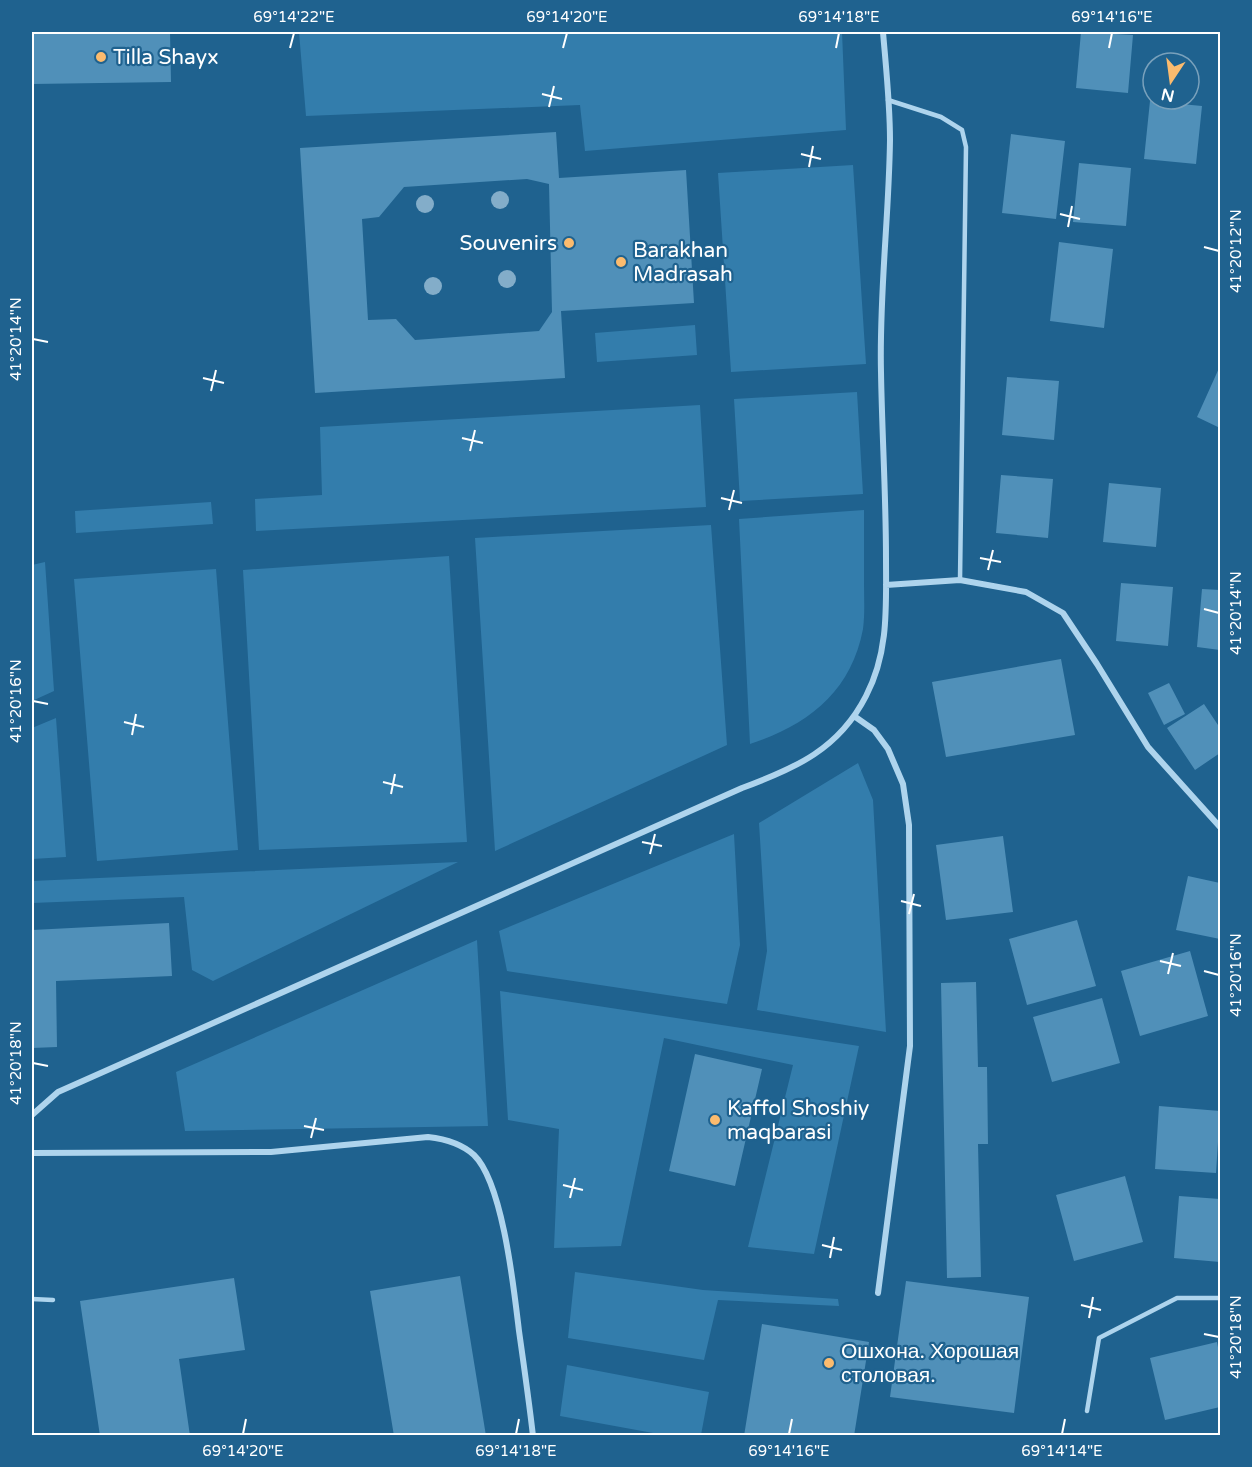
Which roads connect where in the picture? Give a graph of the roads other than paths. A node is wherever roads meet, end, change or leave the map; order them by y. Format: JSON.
{"nodes":[{"id":1,"x":883,"y":32,"type":"edge"},
{"id":2,"x":888,"y":100,"type":"junction"},
{"id":3,"x":960,"y":580,"type":"junction"},
{"id":4,"x":886,"y":585,"type":"junction"},
{"id":5,"x":854,"y":716,"type":"junction"},
{"id":6,"x":1221,"y":827,"type":"edge"},
{"id":7,"x":32,"y":1115,"type":"edge"},
{"id":8,"x":32,"y":1154,"type":"edge"},
{"id":9,"x":878,"y":1293,"type":"dead end"},
{"id":10,"x":1221,"y":1298,"type":"edge"},
{"id":11,"x":32,"y":1299,"type":"edge"},
{"id":12,"x":53,"y":1300,"type":"dead end"},
{"id":13,"x":1087,"y":1411,"type":"dead end"},
{"id":14,"x":533,"y":1436,"type":"edge"}],
"edges":[{"from":1,"to":2,"type":"street"},
{"from":2,"to":3,"type":"lane"},
{"from":2,"to":4,"type":"street"},
{"from":3,"to":4,"type":"street"},
{"from":3,"to":6,"type":"street"},
{"from":4,"to":5,"type":"street"},
{"from":5,"to":7,"type":"street"},
{"from":5,"to":9,"type":"street"},
{"from":8,"to":14,"type":"street"},
{"from":10,"to":13,"type":"lane"},
{"from":11,"to":12,"type":"lane"}]}
